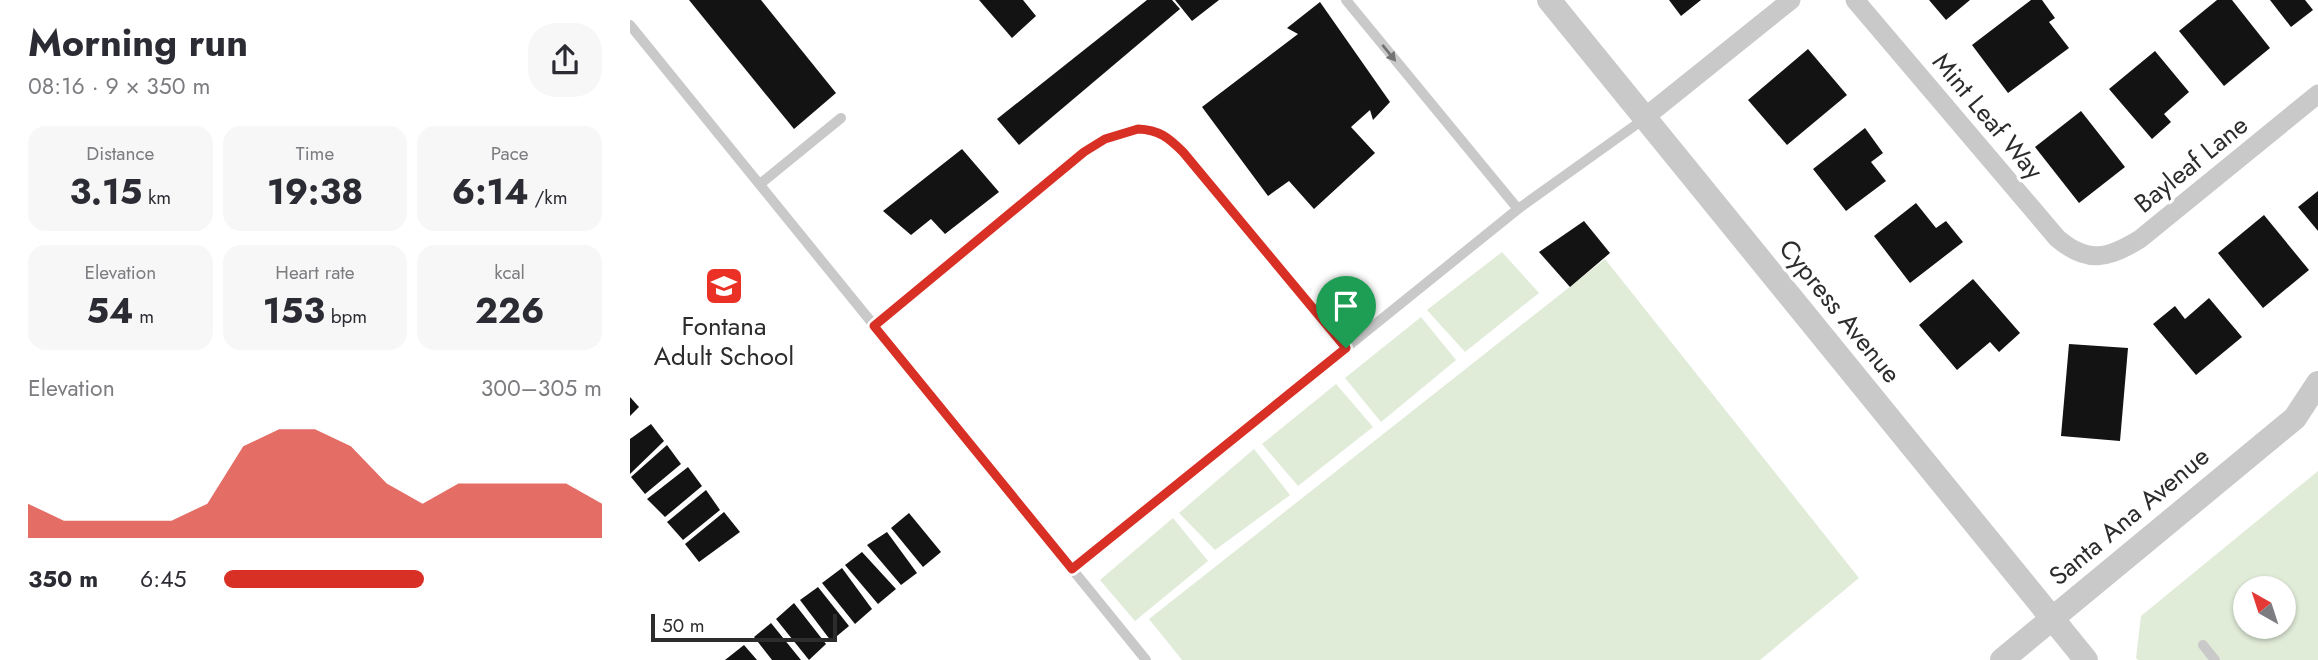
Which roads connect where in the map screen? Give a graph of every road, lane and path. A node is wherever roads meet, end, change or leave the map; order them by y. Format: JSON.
{"nodes":[{"id":1,"x":1346,"y":0,"type":"edge"},
{"id":2,"x":1549,"y":0,"type":"edge"},
{"id":3,"x":1791,"y":0,"type":"edge"},
{"id":4,"x":1855,"y":0,"type":"edge"},
{"id":5,"x":630,"y":25,"type":"edge"},
{"id":6,"x":2318,"y":94,"type":"edge"},
{"id":7,"x":841,"y":118,"type":"dead end"},
{"id":8,"x":1644,"y":118,"type":"junction"},
{"id":9,"x":760,"y":184,"type":"junction"},
{"id":10,"x":1518,"y":209,"type":"junction"},
{"id":11,"x":2090,"y":256,"type":"joint"},
{"id":12,"x":874,"y":326,"type":"junction"},
{"id":13,"x":1346,"y":348,"type":"junction"},
{"id":14,"x":2318,"y":383,"type":"edge"},
{"id":15,"x":2306,"y":415,"type":"edge"},
{"id":16,"x":1072,"y":569,"type":"junction"},
{"id":17,"x":2053,"y":618,"type":"junction"},
{"id":18,"x":2203,"y":645,"type":"dead end"},
{"id":19,"x":1146,"y":660,"type":"edge"},
{"id":20,"x":2002,"y":660,"type":"edge"},
{"id":21,"x":2086,"y":660,"type":"edge"},
{"id":22,"x":2215,"y":660,"type":"edge"}],
"edges":[{"from":1,"to":10,"type":"lane","one_way":true},
{"from":2,"to":8,"type":"street","name":"Cypress Avenue"},
{"from":3,"to":8,"type":"street"},
{"from":4,"to":11,"type":"street","name":"Mint Leaf Way"},
{"from":5,"to":9,"type":"lane"},
{"from":6,"to":11,"type":"street","name":"Bayleaf Lane"},
{"from":7,"to":9,"type":"lane"},
{"from":8,"to":10,"type":"lane"},
{"from":8,"to":17,"type":"street","name":"Cypress Avenue"},
{"from":9,"to":12,"type":"lane"},
{"from":10,"to":13,"type":"lane"},
{"from":12,"to":13,"type":"lane"},
{"from":12,"to":16,"type":"lane"},
{"from":13,"to":16,"type":"lane"},
{"from":14,"to":15,"type":"street","name":"Santa Ana Avenue"},
{"from":15,"to":17,"type":"street","name":"Santa Ana Avenue"},
{"from":16,"to":19,"type":"lane"},
{"from":17,"to":20,"type":"street","name":"Santa Ana Avenue"},
{"from":17,"to":21,"type":"street","name":"Cypress Avenue"},
{"from":18,"to":22,"type":"lane"}]}
